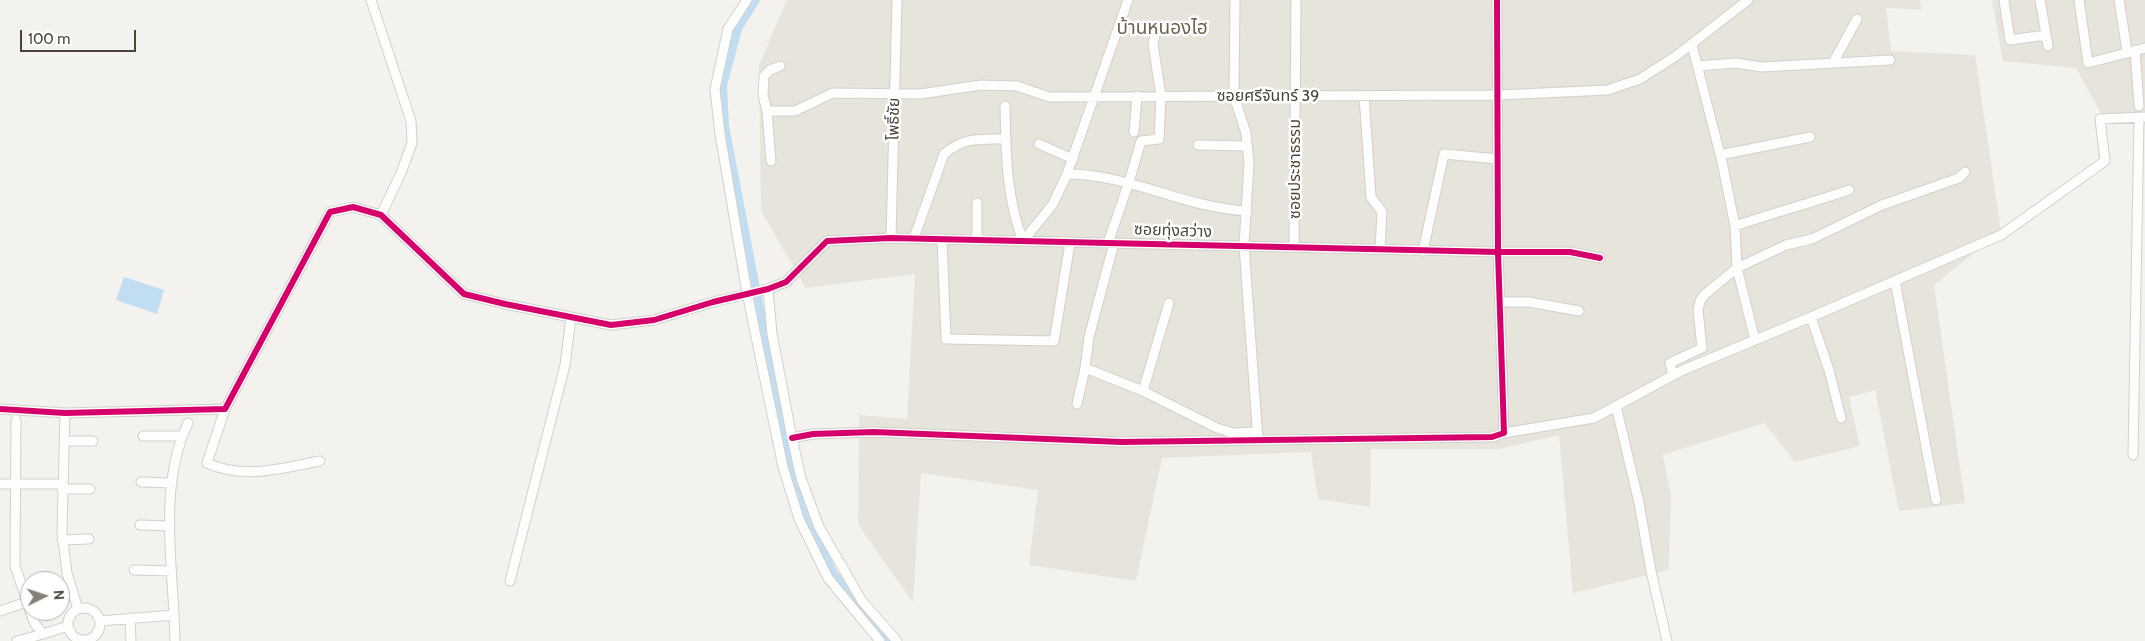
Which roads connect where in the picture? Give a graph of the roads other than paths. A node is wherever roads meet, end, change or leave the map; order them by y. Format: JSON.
{"nodes":[{"id":1,"x":371,"y":0,"type":"edge"},
{"id":2,"x":747,"y":0,"type":"edge"},
{"id":3,"x":897,"y":0,"type":"edge"},
{"id":4,"x":1128,"y":0,"type":"edge"},
{"id":5,"x":1235,"y":0,"type":"edge"},
{"id":6,"x":1296,"y":0,"type":"edge"},
{"id":7,"x":1497,"y":0,"type":"edge"},
{"id":8,"x":1748,"y":0,"type":"edge"},
{"id":9,"x":2004,"y":0,"type":"edge"},
{"id":10,"x":2040,"y":0,"type":"edge"},
{"id":11,"x":2079,"y":0,"type":"edge"},
{"id":12,"x":2119,"y":0,"type":"edge"},
{"id":13,"x":1857,"y":19,"type":"dead end"},
{"id":14,"x":1157,"y":28,"type":"dead end"},
{"id":15,"x":2046,"y":35,"type":"junction"},
{"id":16,"x":1692,"y":45,"type":"junction"},
{"id":17,"x":2048,"y":46,"type":"dead end"},
{"id":18,"x":2145,"y":48,"type":"edge"},
{"id":19,"x":2131,"y":50,"type":"junction"},
{"id":20,"x":1890,"y":60,"type":"dead end"},
{"id":21,"x":1833,"y":63,"type":"junction"},
{"id":22,"x":780,"y":66,"type":"dead end"},
{"id":23,"x":1698,"y":66,"type":"junction"},
{"id":24,"x":894,"y":92,"type":"junction"},
{"id":25,"x":1498,"y":95,"type":"junction"},
{"id":26,"x":1094,"y":96,"type":"junction"},
{"id":27,"x":1137,"y":96,"type":"junction"},
{"id":28,"x":1162,"y":96,"type":"junction"},
{"id":29,"x":1234,"y":96,"type":"junction"},
{"id":30,"x":1295,"y":96,"type":"junction"},
{"id":31,"x":1364,"y":96,"type":"junction"},
{"id":32,"x":1004,"y":106,"type":"dead end"},
{"id":33,"x":2139,"y":106,"type":"dead end"},
{"id":34,"x":768,"y":111,"type":"junction"},
{"id":35,"x":2142,"y":117,"type":"edge"},
{"id":36,"x":1134,"y":132,"type":"dead end"},
{"id":37,"x":1810,"y":137,"type":"dead end"},
{"id":38,"x":1005,"y":139,"type":"junction"},
{"id":39,"x":1038,"y":144,"type":"dead end"},
{"id":40,"x":1198,"y":145,"type":"dead end"},
{"id":41,"x":1247,"y":146,"type":"junction"},
{"id":42,"x":1720,"y":155,"type":"junction"},
{"id":43,"x":1073,"y":159,"type":"junction"},
{"id":44,"x":1498,"y":159,"type":"junction"},
{"id":45,"x":771,"y":161,"type":"dead end"},
{"id":46,"x":1965,"y":172,"type":"dead end"},
{"id":47,"x":1067,"y":174,"type":"junction"},
{"id":48,"x":1129,"y":182,"type":"junction"},
{"id":49,"x":1849,"y":190,"type":"dead end"},
{"id":50,"x":978,"y":202,"type":"dead end"},
{"id":51,"x":1247,"y":211,"type":"junction"},
{"id":52,"x":381,"y":215,"type":"junction"},
{"id":53,"x":1735,"y":226,"type":"junction"},
{"id":54,"x":891,"y":238,"type":"junction"},
{"id":55,"x":914,"y":238,"type":"junction"},
{"id":56,"x":942,"y":239,"type":"junction"},
{"id":57,"x":977,"y":239,"type":"junction"},
{"id":58,"x":1023,"y":241,"type":"junction"},
{"id":59,"x":1070,"y":243,"type":"junction"},
{"id":60,"x":1111,"y":243,"type":"junction"},
{"id":61,"x":1244,"y":246,"type":"junction"},
{"id":62,"x":1294,"y":248,"type":"junction"},
{"id":63,"x":1380,"y":250,"type":"junction"},
{"id":64,"x":1422,"y":250,"type":"junction"},
{"id":65,"x":1498,"y":252,"type":"junction"},
{"id":66,"x":1600,"y":258,"type":"dead end"},
{"id":67,"x":1737,"y":268,"type":"junction"},
{"id":68,"x":1895,"y":281,"type":"junction"},
{"id":69,"x":758,"y":291,"type":"junction"},
{"id":70,"x":1500,"y":302,"type":"junction"},
{"id":71,"x":1169,"y":303,"type":"dead end"},
{"id":72,"x":1579,"y":311,"type":"dead end"},
{"id":73,"x":571,"y":317,"type":"junction"},
{"id":74,"x":1811,"y":317,"type":"junction"},
{"id":75,"x":1755,"y":340,"type":"junction"},
{"id":76,"x":1085,"y":368,"type":"junction"},
{"id":77,"x":1673,"y":375,"type":"junction"},
{"id":78,"x":1143,"y":391,"type":"junction"},
{"id":79,"x":1076,"y":404,"type":"dead end"},
{"id":80,"x":1616,"y":406,"type":"junction"},
{"id":81,"x":0,"y":409,"type":"edge"},
{"id":82,"x":225,"y":409,"type":"junction"},
{"id":83,"x":65,"y":413,"type":"junction"},
{"id":84,"x":1841,"y":418,"type":"dead end"},
{"id":85,"x":16,"y":420,"type":"dead end"},
{"id":86,"x":188,"y":424,"type":"dead end"},
{"id":87,"x":1504,"y":433,"type":"junction"},
{"id":88,"x":143,"y":436,"type":"dead end"},
{"id":89,"x":182,"y":436,"type":"junction"},
{"id":90,"x":1258,"y":436,"type":"junction"},
{"id":91,"x":792,"y":438,"type":"junction"},
{"id":92,"x":64,"y":441,"type":"junction"},
{"id":93,"x":93,"y":442,"type":"dead end"},
{"id":94,"x":2133,"y":455,"type":"dead end"},
{"id":95,"x":320,"y":461,"type":"dead end"},
{"id":96,"x":141,"y":482,"type":"dead end"},
{"id":97,"x":172,"y":483,"type":"junction"},
{"id":98,"x":0,"y":484,"type":"edge"},
{"id":99,"x":15,"y":484,"type":"junction"},
{"id":100,"x":62,"y":486,"type":"junction"},
{"id":101,"x":90,"y":489,"type":"dead end"},
{"id":102,"x":1936,"y":500,"type":"dead end"},
{"id":103,"x":140,"y":525,"type":"dead end"},
{"id":104,"x":170,"y":526,"type":"junction"},
{"id":105,"x":89,"y":539,"type":"dead end"},
{"id":106,"x":62,"y":540,"type":"junction"},
{"id":107,"x":134,"y":570,"type":"dead end"},
{"id":108,"x":172,"y":571,"type":"junction"},
{"id":109,"x":20,"y":581,"type":"edge"},
{"id":110,"x":510,"y":581,"type":"dead end"},
{"id":111,"x":20,"y":609,"type":"edge"},
{"id":112,"x":78,"y":609,"type":"junction"},
{"id":113,"x":0,"y":611,"type":"edge"},
{"id":114,"x":174,"y":615,"type":"junction"},
{"id":115,"x":130,"y":618,"type":"junction"},
{"id":116,"x":34,"y":621,"type":"edge"},
{"id":117,"x":100,"y":621,"type":"junction"},
{"id":118,"x":68,"y":626,"type":"junction"},
{"id":119,"x":43,"y":634,"type":"junction"},
{"id":120,"x":18,"y":641,"type":"edge"},
{"id":121,"x":82,"y":641,"type":"edge"},
{"id":122,"x":130,"y":641,"type":"edge"},
{"id":123,"x":174,"y":641,"type":"edge"},
{"id":124,"x":880,"y":641,"type":"edge"},
{"id":125,"x":897,"y":641,"type":"edge"},
{"id":126,"x":1667,"y":641,"type":"edge"}],
"edges":[{"from":1,"to":52,"type":"street"},
{"from":2,"to":69,"type":"street"},
{"from":3,"to":24,"type":"street","name":"โพธิ์ชัย"},
{"from":4,"to":26,"type":"street"},
{"from":5,"to":29,"type":"street"},
{"from":6,"to":30,"type":"street","name":"ซอยประชาธรรม"},
{"from":7,"to":25,"type":"street"},
{"from":8,"to":16,"type":"street","name":"ซอยศรีจันทร์ 39"},
{"from":9,"to":15,"type":"street"},
{"from":10,"to":15,"type":"street"},
{"from":11,"to":19,"type":"street"},
{"from":12,"to":19,"type":"street"},
{"from":13,"to":21,"type":"street"},
{"from":14,"to":28,"type":"street"},
{"from":15,"to":17,"type":"street"},
{"from":16,"to":23,"type":"street"},
{"from":16,"to":25,"type":"street","name":"ซอยศรีจันทร์ 39"},
{"from":18,"to":19,"type":"street"},
{"from":19,"to":33,"type":"street"},
{"from":20,"to":21,"type":"street"},
{"from":21,"to":23,"type":"street"},
{"from":22,"to":34,"type":"street"},
{"from":23,"to":42,"type":"street"},
{"from":24,"to":26,"type":"street","name":"ซอยศรีจันทร์ 39"},
{"from":24,"to":34,"type":"street","name":"ซอยศรีจันทร์ 39"},
{"from":24,"to":54,"type":"street","name":"โพธิ์ชัย"},
{"from":25,"to":31,"type":"street","name":"ซอยศรีจันทร์ 39"},
{"from":25,"to":44,"type":"street"},
{"from":26,"to":27,"type":"street","name":"ซอยศรีจันทร์ 39"},
{"from":26,"to":43,"type":"street"},
{"from":27,"to":28,"type":"street","name":"ซอยศรีจันทร์ 39"},
{"from":27,"to":36,"type":"street"},
{"from":28,"to":29,"type":"street","name":"ซอยศรีจันทร์ 39"},
{"from":28,"to":48,"type":"street"},
{"from":29,"to":30,"type":"street","name":"ซอยศรีจันทร์ 39"},
{"from":29,"to":41,"type":"street"},
{"from":30,"to":31,"type":"street","name":"ซอยศรีจันทร์ 39"},
{"from":30,"to":62,"type":"street","name":"ซอยประชาธรรม"},
{"from":31,"to":63,"type":"street"},
{"from":32,"to":38,"type":"street"},
{"from":34,"to":45,"type":"street"},
{"from":35,"to":68,"type":"street"},
{"from":35,"to":94,"type":"street"},
{"from":37,"to":42,"type":"street"},
{"from":38,"to":55,"type":"street"},
{"from":38,"to":58,"type":"street"},
{"from":39,"to":43,"type":"street"},
{"from":40,"to":41,"type":"street"},
{"from":41,"to":51,"type":"street"},
{"from":42,"to":53,"type":"street"},
{"from":43,"to":47,"type":"street"},
{"from":44,"to":64,"type":"street"},
{"from":44,"to":65,"type":"street"},
{"from":46,"to":67,"type":"street"},
{"from":47,"to":48,"type":"street"},
{"from":47,"to":58,"type":"street"},
{"from":48,"to":51,"type":"street"},
{"from":48,"to":60,"type":"street"},
{"from":49,"to":53,"type":"street"},
{"from":50,"to":57,"type":"street"},
{"from":51,"to":61,"type":"street"},
{"from":52,"to":73,"type":"street","name":"ซอยทุ่งสว่าง"},
{"from":52,"to":82,"type":"street"},
{"from":53,"to":67,"type":"street"},
{"from":54,"to":55,"type":"street","name":"ซอยทุ่งสว่าง"},
{"from":54,"to":69,"type":"street","name":"ซอยทุ่งสว่าง"},
{"from":55,"to":56,"type":"street","name":"ซอยทุ่งสว่าง"},
{"from":56,"to":57,"type":"street","name":"ซอยทุ่งสว่าง"},
{"from":56,"to":59,"type":"street"},
{"from":57,"to":58,"type":"street","name":"ซอยทุ่งสว่าง"},
{"from":58,"to":59,"type":"street","name":"ซอยทุ่งสว่าง"},
{"from":59,"to":60,"type":"street","name":"ซอยทุ่งสว่าง"},
{"from":60,"to":61,"type":"street","name":"ซอยทุ่งสว่าง"},
{"from":60,"to":76,"type":"street"},
{"from":61,"to":62,"type":"street","name":"ซอยทุ่งสว่าง"},
{"from":61,"to":90,"type":"street"},
{"from":62,"to":63,"type":"street","name":"ซอยทุ่งสว่าง"},
{"from":63,"to":64,"type":"street","name":"ซอยทุ่งสว่าง"},
{"from":64,"to":65,"type":"street","name":"ซอยทุ่งสว่าง"},
{"from":65,"to":66,"type":"street","name":"ซอยทุ่งสว่าง"},
{"from":65,"to":70,"type":"street"},
{"from":67,"to":75,"type":"street"},
{"from":67,"to":77,"type":"street"},
{"from":68,"to":74,"type":"street"},
{"from":68,"to":102,"type":"street"},
{"from":69,"to":73,"type":"street","name":"ซอยทุ่งสว่าง"},
{"from":69,"to":91,"type":"street"},
{"from":69,"to":124,"type":"street"},
{"from":70,"to":72,"type":"street"},
{"from":70,"to":87,"type":"street"},
{"from":71,"to":78,"type":"street"},
{"from":73,"to":110,"type":"street"},
{"from":74,"to":75,"type":"street"},
{"from":74,"to":84,"type":"street"},
{"from":75,"to":77,"type":"street"},
{"from":76,"to":78,"type":"street"},
{"from":76,"to":79,"type":"street"},
{"from":77,"to":80,"type":"street"},
{"from":78,"to":90,"type":"street"},
{"from":80,"to":87,"type":"street"},
{"from":80,"to":126,"type":"street"},
{"from":81,"to":83,"type":"street"},
{"from":82,"to":83,"type":"street"},
{"from":82,"to":95,"type":"street"},
{"from":83,"to":92,"type":"street"},
{"from":85,"to":99,"type":"street"},
{"from":86,"to":89,"type":"street"},
{"from":87,"to":90,"type":"street"},
{"from":88,"to":89,"type":"street"},
{"from":89,"to":97,"type":"street"},
{"from":90,"to":91,"type":"street"},
{"from":91,"to":125,"type":"street"},
{"from":92,"to":93,"type":"street"},
{"from":92,"to":100,"type":"street"},
{"from":96,"to":97,"type":"street"},
{"from":97,"to":104,"type":"street"},
{"from":98,"to":99,"type":"street"},
{"from":99,"to":100,"type":"street"},
{"from":99,"to":109,"type":"street"},
{"from":100,"to":101,"type":"street"},
{"from":100,"to":106,"type":"street"},
{"from":103,"to":104,"type":"street"},
{"from":104,"to":108,"type":"street"},
{"from":105,"to":106,"type":"street"},
{"from":106,"to":112,"type":"street"},
{"from":107,"to":108,"type":"street"},
{"from":108,"to":114,"type":"street"},
{"from":111,"to":113,"type":"street"},
{"from":112,"to":117,"type":"street"},
{"from":112,"to":118,"type":"street"},
{"from":114,"to":115,"type":"street"},
{"from":114,"to":123,"type":"street"},
{"from":115,"to":117,"type":"street"},
{"from":115,"to":122,"type":"street"},
{"from":116,"to":119,"type":"street"},
{"from":117,"to":121,"type":"street"},
{"from":118,"to":119,"type":"street"},
{"from":118,"to":121,"type":"street"},
{"from":119,"to":120,"type":"street"}]}
